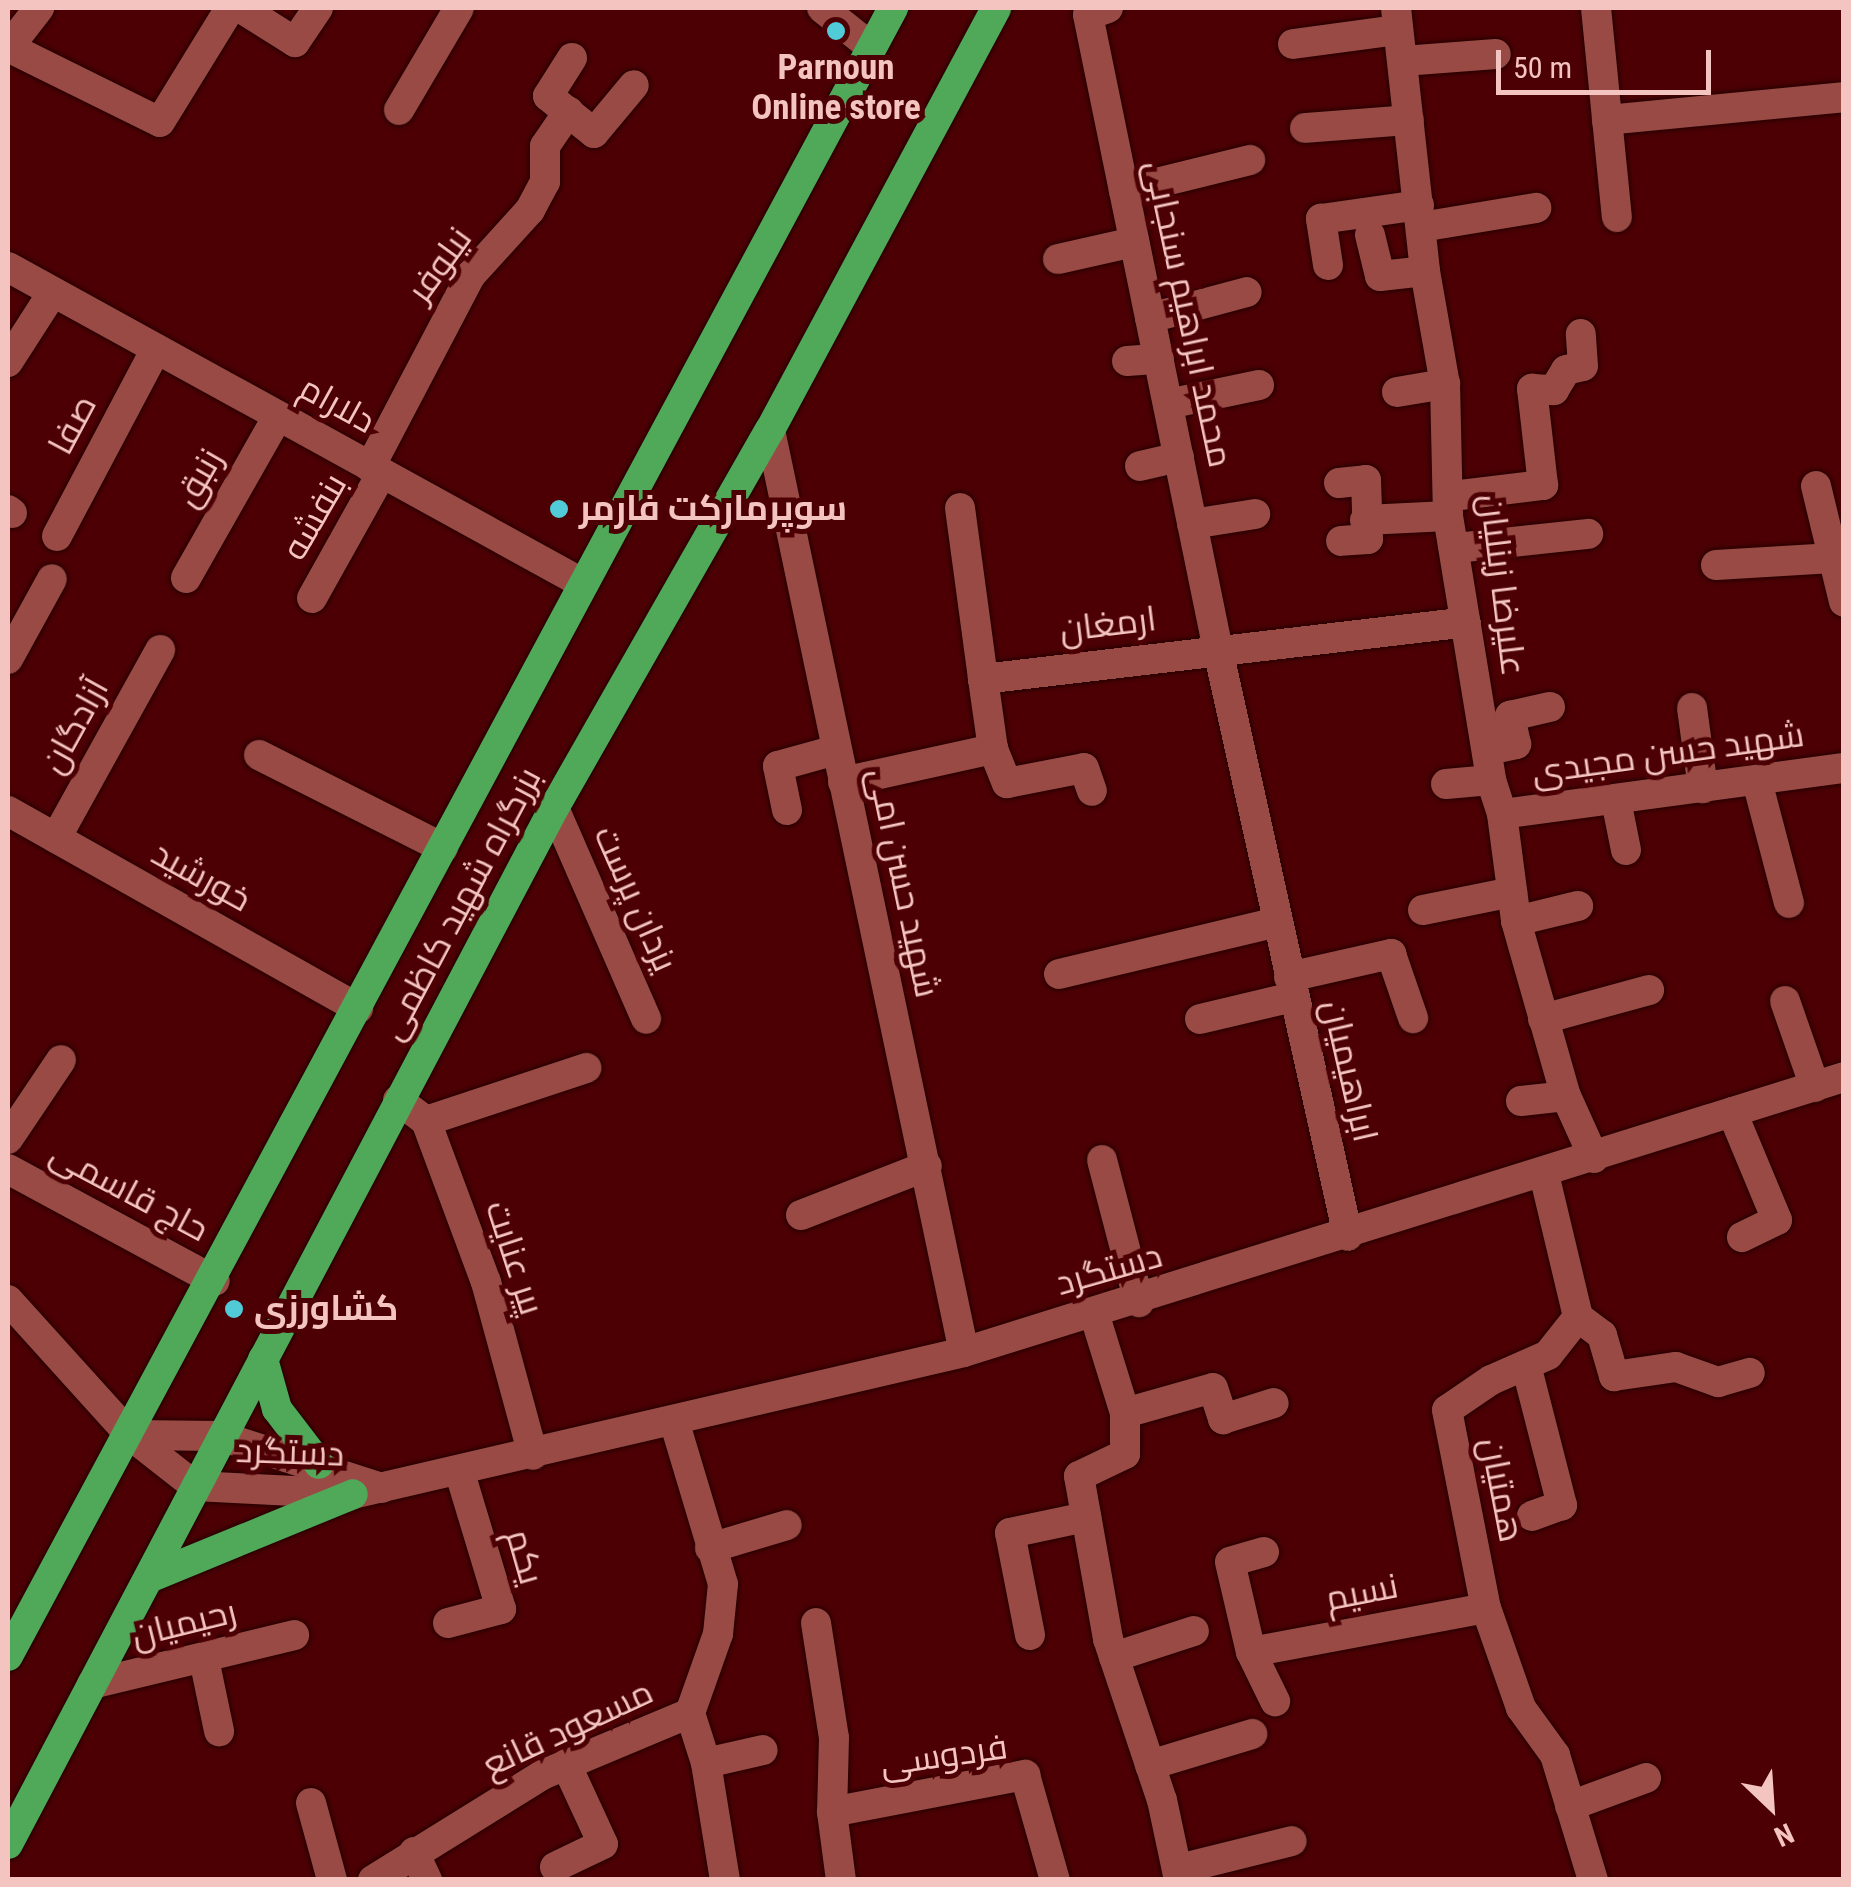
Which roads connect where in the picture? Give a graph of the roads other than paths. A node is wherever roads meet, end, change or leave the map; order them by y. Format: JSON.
{"nodes":[{"id":1,"x":230,"y":8,"type":"edge"},
{"id":2,"x":241,"y":8,"type":"edge"},
{"id":3,"x":318,"y":8,"type":"edge"},
{"id":4,"x":458,"y":8,"type":"edge"},
{"id":5,"x":822,"y":8,"type":"edge"},
{"id":6,"x":893,"y":8,"type":"edge"},
{"id":7,"x":996,"y":8,"type":"edge"},
{"id":8,"x":1108,"y":8,"type":"edge"},
{"id":9,"x":1596,"y":8,"type":"edge"},
{"id":10,"x":1397,"y":19,"type":"edge"},
{"id":11,"x":19,"y":27,"type":"edge"},
{"id":12,"x":1294,"y":44,"type":"dead end"},
{"id":13,"x":870,"y":46,"type":"junction"},
{"id":14,"x":1496,"y":54,"type":"dead end"},
{"id":15,"x":572,"y":58,"type":"dead end"},
{"id":16,"x":1402,"y":61,"type":"junction"},
{"id":17,"x":634,"y":85,"type":"dead end"},
{"id":18,"x":1844,"y":97,"type":"edge"},
{"id":19,"x":398,"y":110,"type":"dead end"},
{"id":20,"x":568,"y":111,"type":"junction"},
{"id":21,"x":1409,"y":120,"type":"junction"},
{"id":22,"x":1607,"y":120,"type":"junction"},
{"id":23,"x":1304,"y":128,"type":"dead end"},
{"id":24,"x":1250,"y":160,"type":"dead end"},
{"id":25,"x":1124,"y":191,"type":"junction"},
{"id":26,"x":1536,"y":208,"type":"dead end"},
{"id":27,"x":1420,"y":216,"type":"junction"},
{"id":28,"x":1617,"y":216,"type":"dead end"},
{"id":29,"x":1370,"y":235,"type":"dead end"},
{"id":30,"x":1134,"y":242,"type":"junction"},
{"id":31,"x":1058,"y":259,"type":"dead end"},
{"id":32,"x":1328,"y":265,"type":"dead end"},
{"id":33,"x":8,"y":267,"type":"edge"},
{"id":34,"x":1425,"y":272,"type":"junction"},
{"id":35,"x":54,"y":292,"type":"junction"},
{"id":36,"x":1247,"y":292,"type":"dead end"},
{"id":37,"x":1150,"y":318,"type":"junction"},
{"id":38,"x":1580,"y":334,"type":"dead end"},
{"id":39,"x":156,"y":349,"type":"junction"},
{"id":40,"x":1158,"y":359,"type":"junction"},
{"id":41,"x":1127,"y":361,"type":"dead end"},
{"id":42,"x":8,"y":362,"type":"edge"},
{"id":43,"x":1445,"y":384,"type":"junction"},
{"id":44,"x":1259,"y":385,"type":"dead end"},
{"id":45,"x":1397,"y":392,"type":"dead end"},
{"id":46,"x":1168,"y":404,"type":"junction"},
{"id":47,"x":278,"y":416,"type":"junction"},
{"id":48,"x":770,"y":430,"type":"junction"},
{"id":49,"x":1179,"y":457,"type":"junction"},
{"id":50,"x":1140,"y":466,"type":"dead end"},
{"id":51,"x":376,"y":470,"type":"junction"},
{"id":52,"x":1340,"y":484,"type":"dead end"},
{"id":53,"x":1816,"y":486,"type":"dead end"},
{"id":54,"x":1450,"y":506,"type":"junction"},
{"id":55,"x":960,"y":508,"type":"dead end"},
{"id":56,"x":1255,"y":514,"type":"dead end"},
{"id":57,"x":1365,"y":520,"type":"junction"},
{"id":58,"x":1192,"y":524,"type":"junction"},
{"id":59,"x":1588,"y":534,"type":"dead end"},
{"id":60,"x":57,"y":536,"type":"dead end"},
{"id":61,"x":1342,"y":540,"type":"dead end"},
{"id":62,"x":1456,"y":548,"type":"junction"},
{"id":63,"x":1833,"y":558,"type":"junction"},
{"id":64,"x":1716,"y":565,"type":"dead end"},
{"id":65,"x":186,"y":578,"type":"dead end"},
{"id":66,"x":52,"y":579,"type":"dead end"},
{"id":67,"x":584,"y":584,"type":"junction"},
{"id":68,"x":312,"y":598,"type":"dead end"},
{"id":69,"x":1844,"y":602,"type":"edge"},
{"id":70,"x":1466,"y":622,"type":"junction"},
{"id":71,"x":160,"y":650,"type":"dead end"},
{"id":72,"x":1218,"y":650,"type":"junction"},
{"id":73,"x":8,"y":659,"type":"edge"},
{"id":74,"x":983,"y":678,"type":"junction"},
{"id":75,"x":1550,"y":707,"type":"dead end"},
{"id":76,"x":1692,"y":708,"type":"dead end"},
{"id":77,"x":993,"y":749,"type":"junction"},
{"id":78,"x":836,"y":750,"type":"junction"},
{"id":79,"x":1488,"y":750,"type":"junction"},
{"id":80,"x":259,"y":755,"type":"dead end"},
{"id":81,"x":1844,"y":768,"type":"edge"},
{"id":82,"x":1491,"y":780,"type":"junction"},
{"id":83,"x":1757,"y":781,"type":"junction"},
{"id":84,"x":844,"y":782,"type":"junction"},
{"id":85,"x":1446,"y":784,"type":"dead end"},
{"id":86,"x":1703,"y":788,"type":"junction"},
{"id":87,"x":1092,"y":792,"type":"dead end"},
{"id":88,"x":1616,"y":800,"type":"junction"},
{"id":89,"x":554,"y":808,"type":"junction"},
{"id":90,"x":787,"y":810,"type":"dead end"},
{"id":91,"x":8,"y":811,"type":"edge"},
{"id":92,"x":1502,"y":814,"type":"junction"},
{"id":93,"x":56,"y":838,"type":"junction"},
{"id":94,"x":443,"y":848,"type":"junction"},
{"id":95,"x":1626,"y":850,"type":"dead end"},
{"id":96,"x":1789,"y":903,"type":"dead end"},
{"id":97,"x":1578,"y":906,"type":"dead end"},
{"id":98,"x":1514,"y":907,"type":"junction"},
{"id":99,"x":1423,"y":910,"type":"dead end"},
{"id":100,"x":1277,"y":922,"type":"junction"},
{"id":101,"x":1060,"y":974,"type":"dead end"},
{"id":102,"x":1291,"y":987,"type":"junction"},
{"id":103,"x":1649,"y":990,"type":"dead end"},
{"id":104,"x":1785,"y":1000,"type":"dead end"},
{"id":105,"x":358,"y":1008,"type":"junction"},
{"id":106,"x":1413,"y":1018,"type":"dead end"},
{"id":107,"x":1543,"y":1018,"type":"junction"},
{"id":108,"x":1200,"y":1019,"type":"dead end"},
{"id":109,"x":646,"y":1020,"type":"dead end"},
{"id":110,"x":61,"y":1060,"type":"dead end"},
{"id":111,"x":586,"y":1068,"type":"dead end"},
{"id":112,"x":1829,"y":1082,"type":"edge"},
{"id":113,"x":1566,"y":1096,"type":"junction"},
{"id":114,"x":398,"y":1100,"type":"junction"},
{"id":115,"x":1521,"y":1101,"type":"dead end"},
{"id":116,"x":1732,"y":1112,"type":"junction"},
{"id":117,"x":426,"y":1121,"type":"junction"},
{"id":118,"x":8,"y":1139,"type":"edge"},
{"id":119,"x":1594,"y":1158,"type":"junction"},
{"id":120,"x":1102,"y":1160,"type":"dead end"},
{"id":121,"x":927,"y":1166,"type":"junction"},
{"id":122,"x":8,"y":1169,"type":"edge"},
{"id":123,"x":1544,"y":1174,"type":"junction"},
{"id":124,"x":801,"y":1215,"type":"dead end"},
{"id":125,"x":1348,"y":1236,"type":"junction"},
{"id":126,"x":1742,"y":1238,"type":"dead end"},
{"id":127,"x":214,"y":1281,"type":"junction"},
{"id":128,"x":8,"y":1300,"type":"edge"},
{"id":129,"x":1138,"y":1302,"type":"junction"},
{"id":130,"x":1094,"y":1313,"type":"junction"},
{"id":131,"x":1578,"y":1317,"type":"junction"},
{"id":132,"x":964,"y":1352,"type":"junction"},
{"id":133,"x":263,"y":1358,"type":"junction"},
{"id":134,"x":1526,"y":1365,"type":"junction"},
{"id":135,"x":1750,"y":1373,"type":"dead end"},
{"id":136,"x":1274,"y":1402,"type":"dead end"},
{"id":137,"x":1124,"y":1413,"type":"junction"},
{"id":138,"x":674,"y":1420,"type":"junction"},
{"id":139,"x":130,"y":1435,"type":"junction"},
{"id":140,"x":220,"y":1436,"type":"junction"},
{"id":141,"x":533,"y":1455,"type":"junction"},
{"id":142,"x":319,"y":1464,"type":"junction"},
{"id":143,"x":460,"y":1474,"type":"junction"},
{"id":144,"x":194,"y":1486,"type":"junction"},
{"id":145,"x":368,"y":1491,"type":"junction"},
{"id":146,"x":1532,"y":1516,"type":"dead end"},
{"id":147,"x":1086,"y":1517,"type":"junction"},
{"id":148,"x":787,"y":1525,"type":"dead end"},
{"id":149,"x":710,"y":1548,"type":"junction"},
{"id":150,"x":1264,"y":1552,"type":"dead end"},
{"id":151,"x":151,"y":1577,"type":"junction"},
{"id":152,"x":1486,"y":1608,"type":"junction"},
{"id":153,"x":448,"y":1623,"type":"dead end"},
{"id":154,"x":816,"y":1623,"type":"dead end"},
{"id":155,"x":1194,"y":1630,"type":"dead end"},
{"id":156,"x":294,"y":1635,"type":"dead end"},
{"id":157,"x":1030,"y":1635,"type":"dead end"},
{"id":158,"x":1251,"y":1652,"type":"junction"},
{"id":159,"x":8,"y":1656,"type":"edge"},
{"id":160,"x":1114,"y":1657,"type":"junction"},
{"id":161,"x":204,"y":1659,"type":"junction"},
{"id":162,"x":92,"y":1684,"type":"junction"},
{"id":163,"x":1275,"y":1701,"type":"dead end"},
{"id":164,"x":690,"y":1713,"type":"junction"},
{"id":165,"x":219,"y":1731,"type":"dead end"},
{"id":166,"x":1252,"y":1734,"type":"dead end"},
{"id":167,"x":763,"y":1750,"type":"dead end"},
{"id":168,"x":706,"y":1763,"type":"junction"},
{"id":169,"x":566,"y":1764,"type":"junction"},
{"id":170,"x":1150,"y":1765,"type":"junction"},
{"id":171,"x":1646,"y":1778,"type":"dead end"},
{"id":172,"x":312,"y":1803,"type":"dead end"},
{"id":173,"x":1570,"y":1806,"type":"junction"},
{"id":174,"x":832,"y":1812,"type":"junction"},
{"id":175,"x":1292,"y":1840,"type":"dead end"},
{"id":176,"x":8,"y":1844,"type":"edge"},
{"id":177,"x":421,"y":1866,"type":"edge"},
{"id":178,"x":555,"y":1867,"type":"dead end"},
{"id":179,"x":1179,"y":1874,"type":"edge"},
{"id":180,"x":332,"y":1880,"type":"edge"},
{"id":181,"x":373,"y":1880,"type":"edge"},
{"id":182,"x":725,"y":1880,"type":"edge"},
{"id":183,"x":841,"y":1880,"type":"edge"},
{"id":184,"x":1055,"y":1880,"type":"edge"},
{"id":185,"x":1594,"y":1880,"type":"edge"}],
"edges":[{"from":1,"to":11,"type":"street"},
{"from":2,"to":3,"type":"street"},
{"from":4,"to":19,"type":"street"},
{"from":5,"to":13,"type":"street"},
{"from":6,"to":13,"type":"highway","name":"بزرگراه شهید کاظمی"},
{"from":7,"to":48,"type":"highway","name":"بزرگراه شهید کاظمی"},
{"from":8,"to":25,"type":"street","name":"محمد ابراهیم سنجابی"},
{"from":9,"to":22,"type":"street"},
{"from":10,"to":12,"type":"street"},
{"from":10,"to":16,"type":"street","name":"علیرضا زینلیان"},
{"from":13,"to":67,"type":"highway","name":"بزرگراه شهید کاظمی"},
{"from":14,"to":16,"type":"street"},
{"from":15,"to":20,"type":"street"},
{"from":16,"to":21,"type":"street","name":"علیرضا زینلیان"},
{"from":17,"to":20,"type":"street"},
{"from":18,"to":22,"type":"street"},
{"from":20,"to":51,"type":"street","name":"نیلوفر"},
{"from":21,"to":23,"type":"street"},
{"from":21,"to":27,"type":"street","name":"علیرضا زینلیان"},
{"from":22,"to":28,"type":"street"},
{"from":24,"to":25,"type":"street"},
{"from":25,"to":30,"type":"street","name":"محمد ابراهیم سنجابی"},
{"from":26,"to":27,"type":"street"},
{"from":27,"to":32,"type":"street"},
{"from":27,"to":34,"type":"street","name":"علیرضا زینلیان"},
{"from":29,"to":34,"type":"street"},
{"from":30,"to":31,"type":"street"},
{"from":30,"to":37,"type":"street","name":"محمد ابراهیم سنجابی"},
{"from":33,"to":35,"type":"street","name":"دلارام"},
{"from":34,"to":43,"type":"street","name":"علیرضا زینلیان"},
{"from":35,"to":39,"type":"street","name":"دلارام"},
{"from":35,"to":42,"type":"street"},
{"from":36,"to":37,"type":"street"},
{"from":37,"to":40,"type":"street","name":"محمد ابراهیم سنجابی"},
{"from":38,"to":54,"type":"street"},
{"from":39,"to":47,"type":"street","name":"دلارام"},
{"from":39,"to":60,"type":"street","name":"صفا"},
{"from":40,"to":41,"type":"street"},
{"from":40,"to":46,"type":"street","name":"محمد ابراهیم سنجابی"},
{"from":43,"to":45,"type":"street"},
{"from":43,"to":54,"type":"street","name":"علیرضا زینلیان"},
{"from":44,"to":46,"type":"street"},
{"from":46,"to":49,"type":"street","name":"محمد ابراهیم سنجابی"},
{"from":47,"to":51,"type":"street","name":"دلارام"},
{"from":47,"to":65,"type":"street","name":"زنبق"},
{"from":48,"to":78,"type":"street","name":"شهید حسن امی"},
{"from":48,"to":89,"type":"highway","name":"بزرگراه شهید کاظمی"},
{"from":49,"to":50,"type":"street"},
{"from":49,"to":58,"type":"street","name":"محمد ابراهیم سنجابی"},
{"from":51,"to":67,"type":"street","name":"دلارام"},
{"from":51,"to":68,"type":"street","name":"بنفشه"},
{"from":52,"to":57,"type":"street"},
{"from":53,"to":63,"type":"street"},
{"from":54,"to":57,"type":"street"},
{"from":54,"to":62,"type":"street","name":"علیرضا زینلیان"},
{"from":55,"to":74,"type":"street"},
{"from":56,"to":58,"type":"street"},
{"from":57,"to":61,"type":"street"},
{"from":58,"to":72,"type":"street","name":"محمد ابراهیم سنجابی"},
{"from":59,"to":62,"type":"street"},
{"from":62,"to":70,"type":"street","name":"علیرضا زینلیان"},
{"from":63,"to":64,"type":"street"},
{"from":63,"to":69,"type":"street"},
{"from":66,"to":73,"type":"street"},
{"from":67,"to":94,"type":"highway","name":"بزرگراه شهید کاظمی"},
{"from":70,"to":72,"type":"street","name":"ارمغان"},
{"from":70,"to":79,"type":"street","name":"علیرضا زینلیان"},
{"from":71,"to":93,"type":"street","name":"آزادگان"},
{"from":72,"to":74,"type":"street","name":"ارمغان"},
{"from":72,"to":100,"type":"street","name":"ابراهیمیان"},
{"from":74,"to":77,"type":"street"},
{"from":75,"to":79,"type":"street"},
{"from":76,"to":86,"type":"street"},
{"from":77,"to":84,"type":"street"},
{"from":77,"to":87,"type":"street"},
{"from":78,"to":84,"type":"street","name":"شهید حسن امی"},
{"from":78,"to":90,"type":"street"},
{"from":79,"to":82,"type":"street","name":"علیرضا زینلیان"},
{"from":80,"to":94,"type":"street"},
{"from":81,"to":83,"type":"street","name":"شهید حسن مجیدی"},
{"from":82,"to":85,"type":"street"},
{"from":82,"to":92,"type":"street","name":"علیرضا زینلیان"},
{"from":83,"to":86,"type":"street","name":"شهید حسن مجیدی"},
{"from":83,"to":96,"type":"street"},
{"from":84,"to":121,"type":"street","name":"شهید حسن امی"},
{"from":86,"to":88,"type":"street","name":"شهید حسن مجیدی"},
{"from":88,"to":92,"type":"street","name":"شهید حسن مجیدی"},
{"from":88,"to":95,"type":"street"},
{"from":89,"to":109,"type":"street","name":"یزدان پرست"},
{"from":89,"to":114,"type":"highway","name":"بزرگراه شهید کاظمی"},
{"from":91,"to":93,"type":"street","name":"خورشید"},
{"from":92,"to":98,"type":"street","name":"علیرضا زینلیان"},
{"from":93,"to":105,"type":"street","name":"خورشید"},
{"from":94,"to":105,"type":"highway","name":"بزرگراه شهید کاظمی"},
{"from":97,"to":98,"type":"street"},
{"from":98,"to":99,"type":"street"},
{"from":98,"to":107,"type":"street","name":"علیرضا زینلیان"},
{"from":100,"to":101,"type":"street"},
{"from":100,"to":102,"type":"street","name":"ابراهیمیان"},
{"from":102,"to":106,"type":"street"},
{"from":102,"to":108,"type":"street"},
{"from":102,"to":125,"type":"street","name":"ابراهیمیان"},
{"from":103,"to":107,"type":"street"},
{"from":104,"to":112,"type":"street"},
{"from":105,"to":127,"type":"highway","name":"بزرگراه شهید کاظمی"},
{"from":107,"to":113,"type":"street","name":"علیرضا زینلیان"},
{"from":110,"to":118,"type":"street"},
{"from":111,"to":117,"type":"street"},
{"from":112,"to":116,"type":"street","name":"دستگرد"},
{"from":113,"to":115,"type":"street"},
{"from":113,"to":119,"type":"street","name":"علیرضا زینلیان"},
{"from":114,"to":117,"type":"street"},
{"from":114,"to":133,"type":"highway","name":"بزرگراه شهید کاظمی"},
{"from":116,"to":119,"type":"street","name":"دستگرد"},
{"from":116,"to":126,"type":"street"},
{"from":117,"to":141,"type":"street","name":"پیر عنایت"},
{"from":119,"to":123,"type":"street","name":"دستگرد"},
{"from":120,"to":129,"type":"street"},
{"from":121,"to":124,"type":"street"},
{"from":121,"to":132,"type":"street","name":"شهید حسن امی"},
{"from":122,"to":127,"type":"street","name":"حاج قاسمی"},
{"from":123,"to":125,"type":"street","name":"دستگرد"},
{"from":123,"to":131,"type":"street"},
{"from":125,"to":129,"type":"street","name":"دستگرد"},
{"from":127,"to":139,"type":"highway","name":"بزرگراه شهید کاظمی"},
{"from":128,"to":139,"type":"street"},
{"from":129,"to":130,"type":"street","name":"دستگرد"},
{"from":130,"to":132,"type":"street","name":"دستگرد"},
{"from":130,"to":137,"type":"street"},
{"from":131,"to":134,"type":"street","name":"همتیان"},
{"from":131,"to":135,"type":"street"},
{"from":132,"to":138,"type":"street","name":"دستگرد"},
{"from":133,"to":140,"type":"highway","name":"بزرگراه شهید کاظمی"},
{"from":133,"to":142,"type":"highway"},
{"from":134,"to":146,"type":"street"},
{"from":134,"to":152,"type":"street","name":"همتیان"},
{"from":136,"to":137,"type":"street"},
{"from":137,"to":147,"type":"street"},
{"from":138,"to":141,"type":"street","name":"دستگرد"},
{"from":138,"to":149,"type":"street","name":"مسعود قانع"},
{"from":139,"to":140,"type":"street","name":"دستگرد"},
{"from":139,"to":144,"type":"street"},
{"from":139,"to":159,"type":"highway","name":"بزرگراه شهید کاظمی"},
{"from":140,"to":142,"type":"street","name":"دستگرد"},
{"from":140,"to":144,"type":"highway","name":"بزرگراه شهید کاظمی"},
{"from":141,"to":143,"type":"street","name":"دستگرد"},
{"from":142,"to":145,"type":"street","name":"دستگرد"},
{"from":143,"to":145,"type":"street","name":"دستگرد"},
{"from":143,"to":153,"type":"street","name":"یکم"},
{"from":144,"to":145,"type":"street","name":"دستگرد"},
{"from":144,"to":151,"type":"highway","name":"بزرگراه شهید کاظمی"},
{"from":145,"to":151,"type":"highway"},
{"from":147,"to":157,"type":"street"},
{"from":147,"to":160,"type":"street"},
{"from":148,"to":149,"type":"street"},
{"from":149,"to":164,"type":"street","name":"مسعود قانع"},
{"from":150,"to":158,"type":"street"},
{"from":151,"to":162,"type":"highway","name":"بزرگراه شهید کاظمی"},
{"from":152,"to":158,"type":"street","name":"نسیم"},
{"from":152,"to":173,"type":"street","name":"همتیان"},
{"from":154,"to":174,"type":"street"},
{"from":155,"to":160,"type":"street"},
{"from":156,"to":161,"type":"street","name":"رحیمیان"},
{"from":158,"to":163,"type":"street"},
{"from":160,"to":170,"type":"street"},
{"from":161,"to":162,"type":"street","name":"رحیمیان"},
{"from":161,"to":165,"type":"street"},
{"from":162,"to":176,"type":"highway","name":"بزرگراه شهید کاظمی"},
{"from":164,"to":168,"type":"street"},
{"from":164,"to":169,"type":"street","name":"مسعود قانع"},
{"from":166,"to":170,"type":"street"},
{"from":167,"to":168,"type":"street"},
{"from":168,"to":182,"type":"street"},
{"from":169,"to":177,"type":"street","name":"مسعود قانع"},
{"from":169,"to":178,"type":"street"},
{"from":170,"to":179,"type":"street"},
{"from":171,"to":173,"type":"street"},
{"from":172,"to":180,"type":"street"},
{"from":173,"to":185,"type":"street","name":"همتیان"},
{"from":174,"to":183,"type":"street"},
{"from":174,"to":184,"type":"street","name":"فردوسی"},
{"from":175,"to":179,"type":"street"},
{"from":177,"to":181,"type":"street","name":"مسعود قانع"}]}
